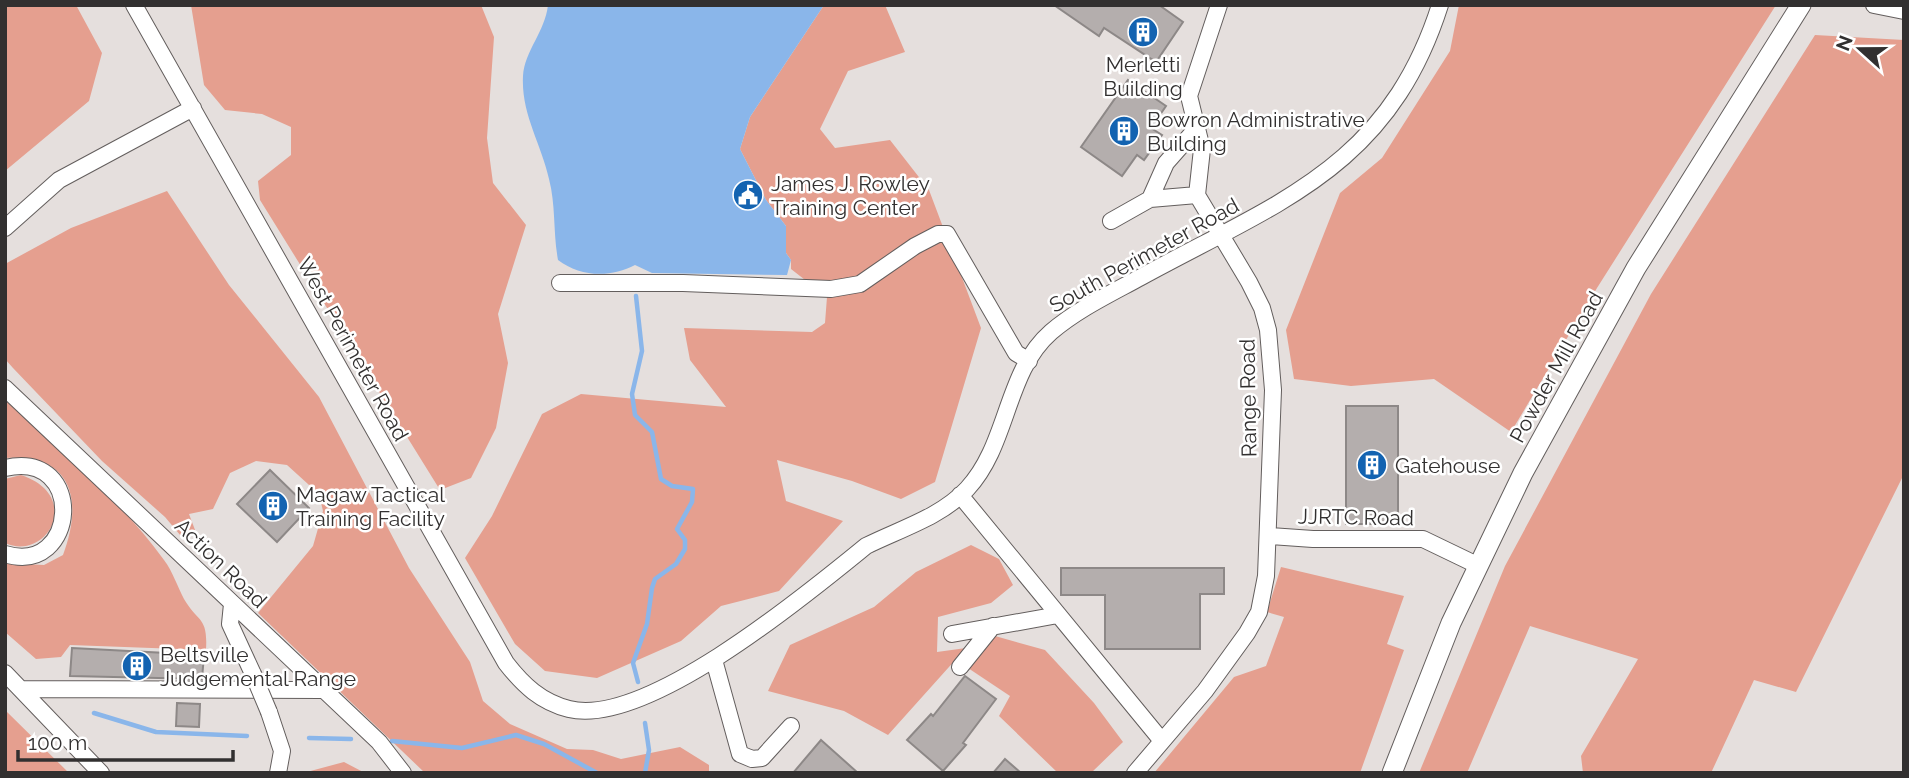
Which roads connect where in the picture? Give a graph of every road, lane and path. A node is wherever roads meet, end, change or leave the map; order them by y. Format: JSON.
{"nodes":[{"id":1,"x":134,"y":5,"type":"edge"},
{"id":2,"x":1219,"y":5,"type":"edge"},
{"id":3,"x":1440,"y":5,"type":"edge"},
{"id":4,"x":1801,"y":5,"type":"edge"},
{"id":5,"x":1874,"y":5,"type":"edge"},
{"id":6,"x":1904,"y":11,"type":"edge"},
{"id":7,"x":193,"y":108,"type":"junction"},
{"id":8,"x":1196,"y":129,"type":"junction"},
{"id":9,"x":1197,"y":195,"type":"junction"},
{"id":10,"x":1150,"y":199,"type":"junction"},
{"id":11,"x":1111,"y":221,"type":"dead end"},
{"id":12,"x":5,"y":228,"type":"edge"},
{"id":13,"x":1219,"y":235,"type":"junction"},
{"id":14,"x":560,"y":284,"type":"dead end"},
{"id":15,"x":1028,"y":361,"type":"junction"},
{"id":16,"x":5,"y":388,"type":"edge"},
{"id":17,"x":5,"y":468,"type":"edge"},
{"id":18,"x":960,"y":495,"type":"junction"},
{"id":19,"x":1270,"y":536,"type":"junction"},
{"id":20,"x":5,"y":554,"type":"edge"},
{"id":21,"x":1477,"y":565,"type":"junction"},
{"id":22,"x":232,"y":604,"type":"junction"},
{"id":23,"x":1058,"y":615,"type":"junction"},
{"id":24,"x":993,"y":626,"type":"junction"},
{"id":25,"x":952,"y":634,"type":"dead end"},
{"id":26,"x":714,"y":660,"type":"junction"},
{"id":27,"x":960,"y":667,"type":"dead end"},
{"id":28,"x":5,"y":673,"type":"edge"},
{"id":29,"x":22,"y":689,"type":"junction"},
{"id":30,"x":323,"y":690,"type":"junction"},
{"id":31,"x":550,"y":702,"type":"joint"},
{"id":32,"x":791,"y":726,"type":"dead end"},
{"id":33,"x":1162,"y":741,"type":"junction"},
{"id":34,"x":101,"y":773,"type":"edge"},
{"id":35,"x":278,"y":773,"type":"edge"},
{"id":36,"x":403,"y":773,"type":"edge"},
{"id":37,"x":1135,"y":773,"type":"edge"},
{"id":38,"x":1392,"y":773,"type":"edge"}],
"edges":[{"from":1,"to":7,"type":"street","name":"West Perimeter Road"},
{"from":2,"to":8,"type":"street"},
{"from":3,"to":13,"type":"street","name":"South Perimeter Road"},
{"from":4,"to":21,"type":"main road","name":"Powder Mill Road"},
{"from":5,"to":6,"type":"street"},
{"from":7,"to":12,"type":"street"},
{"from":7,"to":31,"type":"street","name":"West Perimeter Road"},
{"from":8,"to":9,"type":"street"},
{"from":8,"to":10,"type":"street"},
{"from":9,"to":10,"type":"street"},
{"from":9,"to":13,"type":"street","name":"Range Road"},
{"from":10,"to":11,"type":"street"},
{"from":13,"to":15,"type":"street","name":"South Perimeter Road"},
{"from":13,"to":19,"type":"street","name":"Range Road"},
{"from":14,"to":15,"type":"street"},
{"from":15,"to":18,"type":"street","name":"South Perimeter Road"},
{"from":16,"to":22,"type":"street","name":"Action Road"},
{"from":17,"to":20,"type":"street"},
{"from":18,"to":23,"type":"street"},
{"from":18,"to":26,"type":"street","name":"South Perimeter Road"},
{"from":19,"to":21,"type":"street","name":"JJRTC Road"},
{"from":19,"to":33,"type":"street","name":"Range Road"},
{"from":21,"to":38,"type":"main road","name":"Powder Mill Road"},
{"from":22,"to":30,"type":"street","name":"Action Road"},
{"from":22,"to":35,"type":"street","bridge":true},
{"from":23,"to":24,"type":"street"},
{"from":23,"to":33,"type":"street"},
{"from":24,"to":25,"type":"street"},
{"from":24,"to":27,"type":"street"},
{"from":26,"to":31,"type":"street","name":"South Perimeter Road"},
{"from":26,"to":32,"type":"street"},
{"from":28,"to":29,"type":"street"},
{"from":29,"to":30,"type":"street"},
{"from":29,"to":34,"type":"street"},
{"from":30,"to":36,"type":"street","name":"Action Road"},
{"from":33,"to":37,"type":"street","name":"Range Road"}]}
